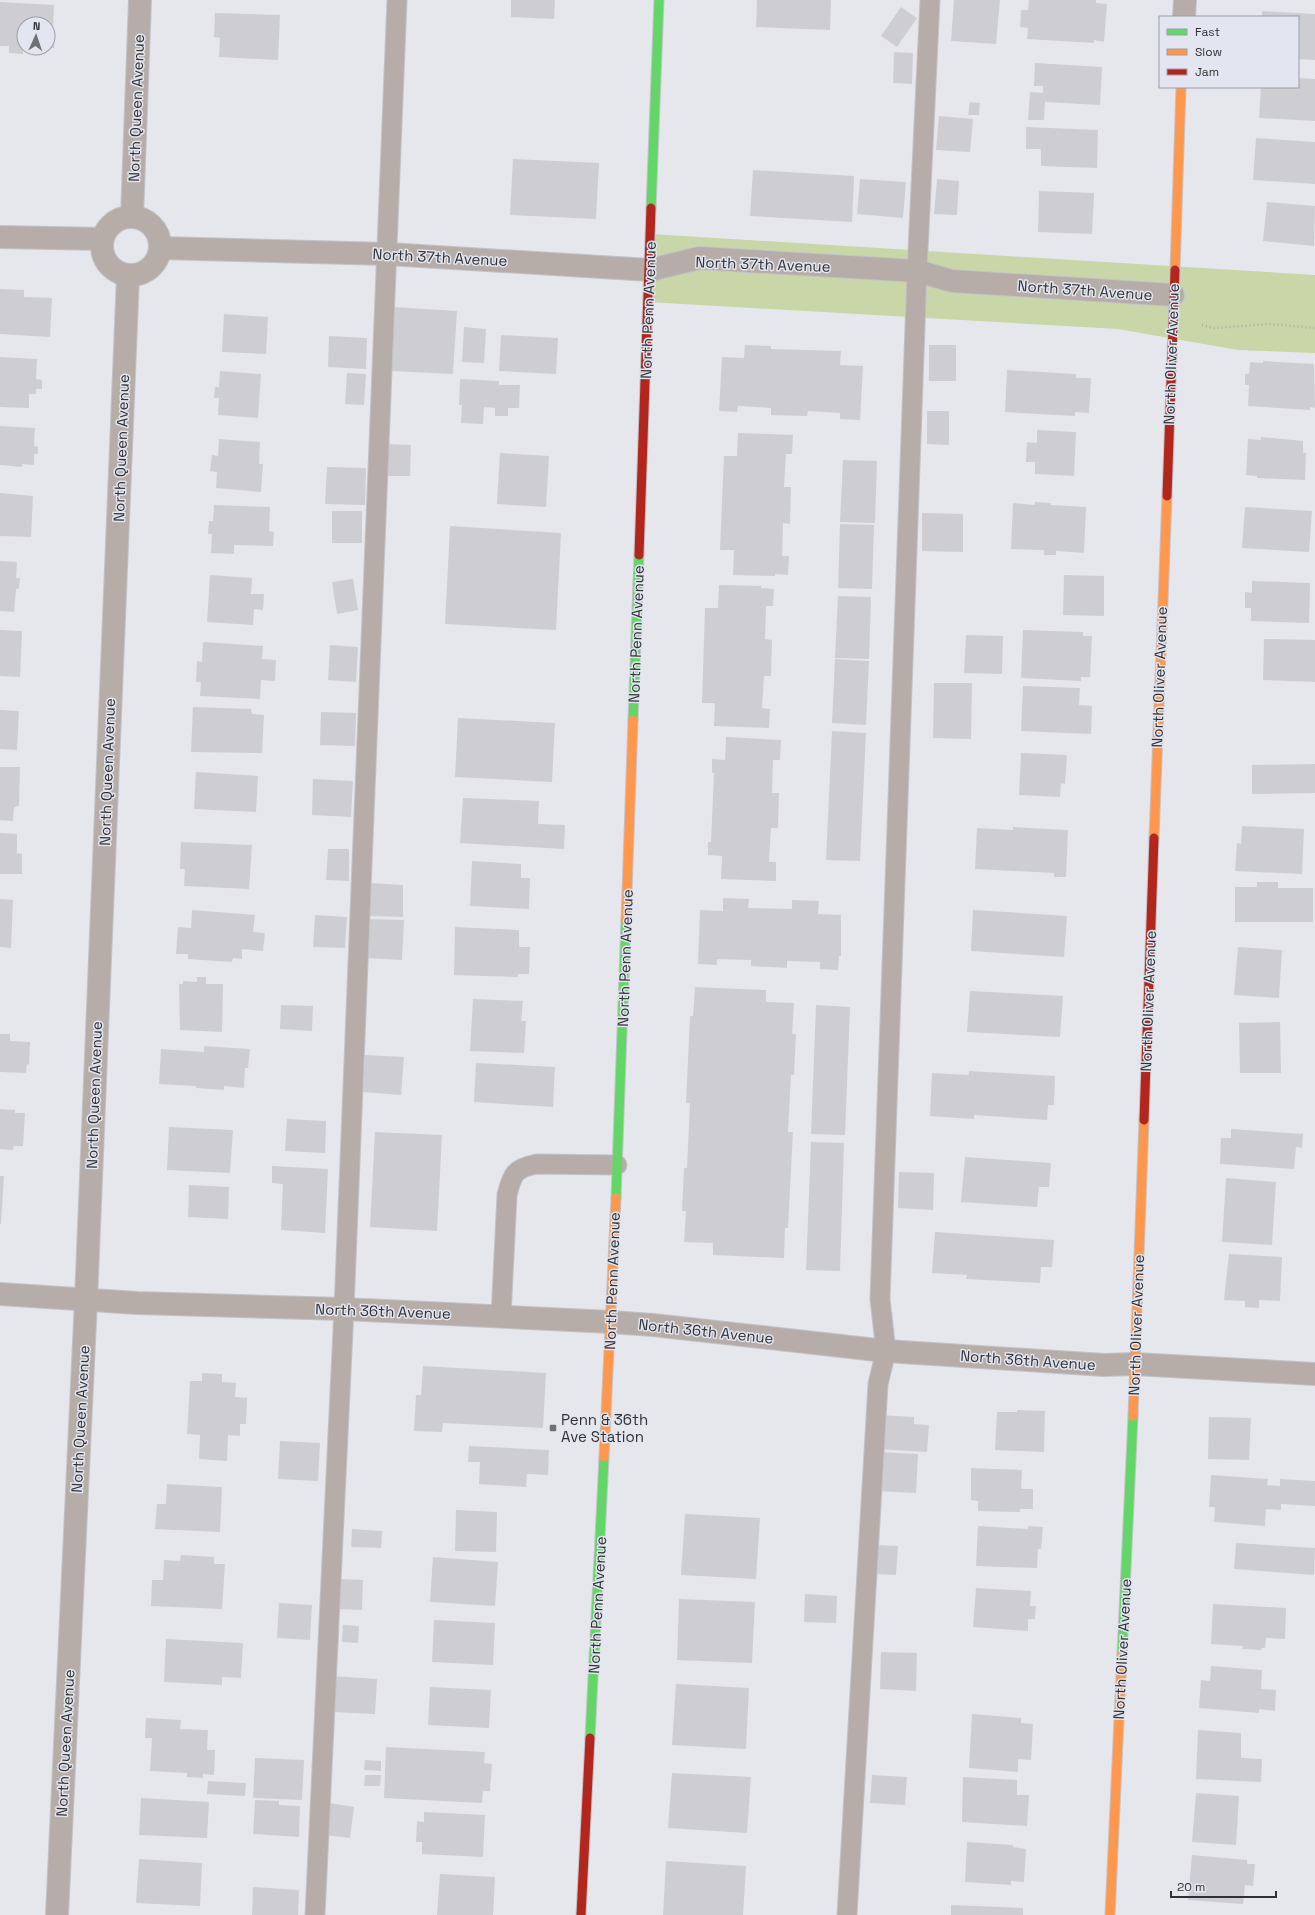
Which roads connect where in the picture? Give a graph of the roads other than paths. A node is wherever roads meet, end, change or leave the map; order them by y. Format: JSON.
{"nodes":[{"id":1,"x":140,"y":0,"type":"edge"},
{"id":2,"x":397,"y":0,"type":"edge"},
{"id":3,"x":660,"y":0,"type":"edge"},
{"id":4,"x":930,"y":0,"type":"edge"},
{"id":5,"x":1184,"y":0,"type":"edge"},
{"id":6,"x":1184,"y":16,"type":"edge"},
{"id":7,"x":1181,"y":88,"type":"edge"},
{"id":8,"x":132,"y":217,"type":"junction"},
{"id":9,"x":0,"y":237,"type":"edge"},
{"id":10,"x":102,"y":239,"type":"junction"},
{"id":11,"x":160,"y":248,"type":"junction"},
{"id":12,"x":388,"y":254,"type":"junction"},
{"id":13,"x":650,"y":270,"type":"junction"},
{"id":14,"x":917,"y":272,"type":"junction"},
{"id":15,"x":128,"y":276,"type":"junction"},
{"id":16,"x":1173,"y":295,"type":"junction"},
{"id":17,"x":617,"y":1165,"type":"junction"},
{"id":18,"x":0,"y":1294,"type":"edge"},
{"id":19,"x":86,"y":1300,"type":"junction"},
{"id":20,"x":344,"y":1309,"type":"junction"},
{"id":21,"x":501,"y":1316,"type":"junction"},
{"id":22,"x":611,"y":1322,"type":"junction"},
{"id":23,"x":886,"y":1351,"type":"junction"},
{"id":24,"x":1135,"y":1364,"type":"junction"},
{"id":25,"x":1315,"y":1374,"type":"edge"},
{"id":26,"x":57,"y":1915,"type":"edge"},
{"id":27,"x":315,"y":1915,"type":"edge"},
{"id":28,"x":582,"y":1915,"type":"edge"},
{"id":29,"x":847,"y":1915,"type":"edge"},
{"id":30,"x":1110,"y":1915,"type":"edge"}],
"edges":[{"from":1,"to":8,"type":"street","name":"North Queen Avenue"},
{"from":2,"to":12,"type":"lane"},
{"from":3,"to":13,"type":"main road","name":"North Penn Avenue"},
{"from":4,"to":14,"type":"lane"},
{"from":5,"to":6,"type":"street"},
{"from":7,"to":16,"type":"main road","name":"North Oliver Avenue"},
{"from":8,"to":10,"type":"street"},
{"from":8,"to":11,"type":"street"},
{"from":9,"to":10,"type":"street"},
{"from":10,"to":15,"type":"street"},
{"from":11,"to":12,"type":"street","name":"North 37th Avenue"},
{"from":11,"to":15,"type":"street"},
{"from":12,"to":13,"type":"street","name":"North 37th Avenue"},
{"from":12,"to":20,"type":"lane"},
{"from":13,"to":14,"type":"street","name":"North 37th Avenue"},
{"from":13,"to":17,"type":"main road","name":"North Penn Avenue"},
{"from":14,"to":16,"type":"street","name":"North 37th Avenue"},
{"from":14,"to":23,"type":"lane"},
{"from":15,"to":19,"type":"street","name":"North Queen Avenue"},
{"from":16,"to":24,"type":"main road","name":"North Oliver Avenue"},
{"from":17,"to":21,"type":"lane"},
{"from":17,"to":22,"type":"main road","name":"North Penn Avenue"},
{"from":18,"to":19,"type":"street","name":"North 36th Avenue"},
{"from":19,"to":20,"type":"street","name":"North 36th Avenue"},
{"from":19,"to":26,"type":"street","name":"North Queen Avenue"},
{"from":20,"to":21,"type":"street","name":"North 36th Avenue"},
{"from":20,"to":27,"type":"lane"},
{"from":21,"to":22,"type":"street","name":"North 36th Avenue"},
{"from":22,"to":23,"type":"street","name":"North 36th Avenue"},
{"from":22,"to":28,"type":"main road","name":"North Penn Avenue"},
{"from":23,"to":24,"type":"street","name":"North 36th Avenue"},
{"from":23,"to":29,"type":"lane"},
{"from":24,"to":25,"type":"street","name":"North 36th Avenue"},
{"from":24,"to":30,"type":"main road","name":"North Oliver Avenue"}]}
